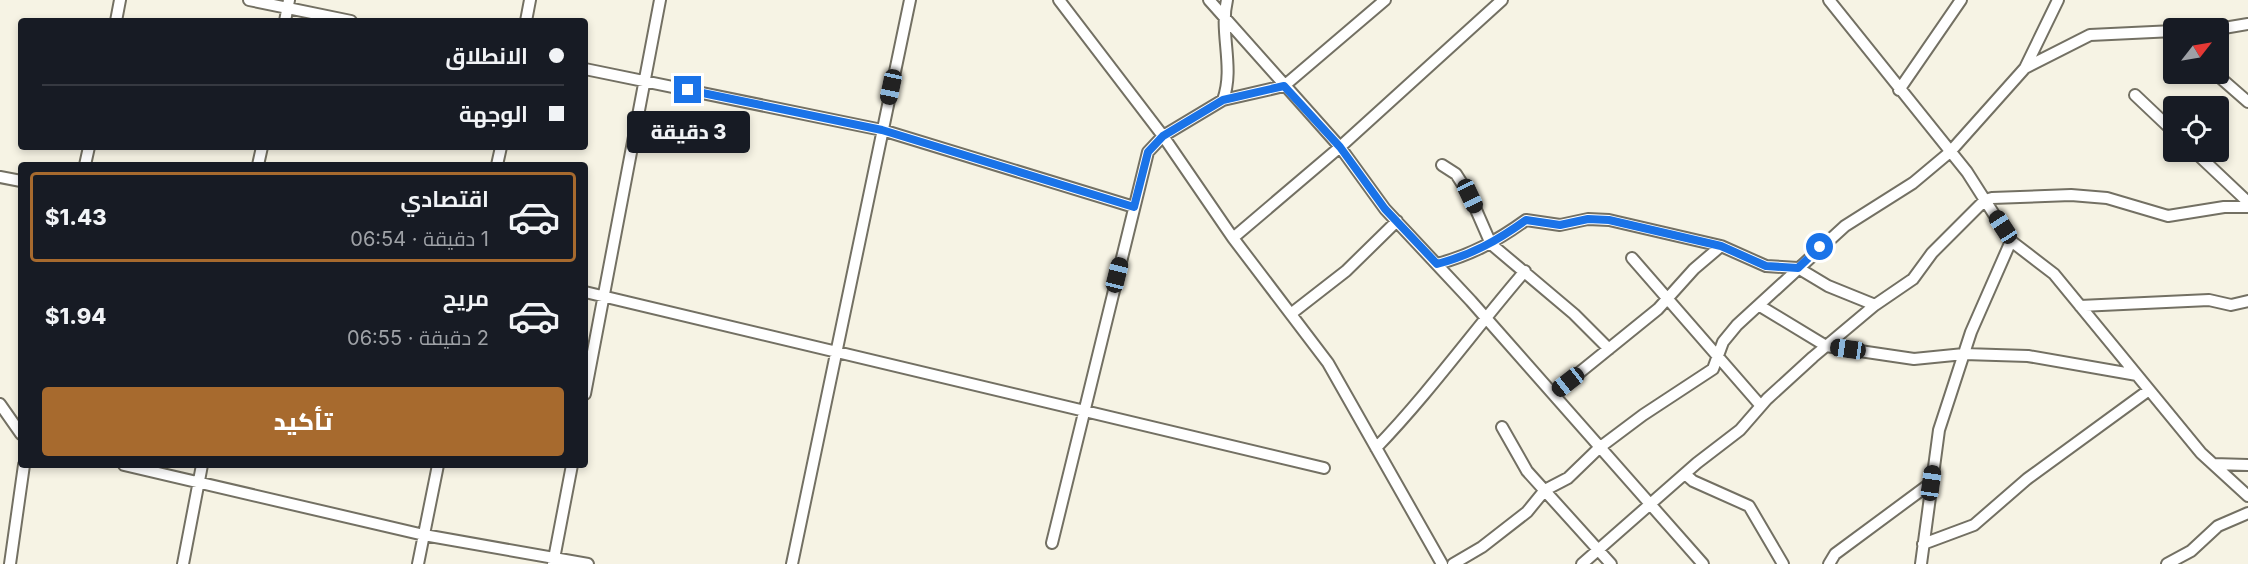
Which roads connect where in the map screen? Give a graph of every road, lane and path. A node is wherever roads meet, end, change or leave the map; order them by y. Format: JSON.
{"nodes":[{"id":1,"x":120,"y":0,"type":"edge"},
{"id":2,"x":249,"y":0,"type":"edge"},
{"id":3,"x":530,"y":0,"type":"edge"},
{"id":4,"x":660,"y":0,"type":"edge"},
{"id":5,"x":910,"y":0,"type":"edge"},
{"id":6,"x":1059,"y":0,"type":"edge"},
{"id":7,"x":1209,"y":0,"type":"edge"},
{"id":8,"x":1227,"y":0,"type":"edge"},
{"id":9,"x":1385,"y":0,"type":"edge"},
{"id":10,"x":1502,"y":0,"type":"edge"},
{"id":11,"x":1829,"y":0,"type":"edge"},
{"id":12,"x":1961,"y":0,"type":"edge"},
{"id":13,"x":2056,"y":1,"type":"edge"},
{"id":14,"x":289,"y":4,"type":"edge"},
{"id":15,"x":1223,"y":15,"type":"junction"},
{"id":16,"x":117,"y":18,"type":"edge"},
{"id":17,"x":340,"y":18,"type":"edge"},
{"id":18,"x":527,"y":18,"type":"edge"},
{"id":19,"x":2248,"y":24,"type":"edge"},
{"id":20,"x":2229,"y":27,"type":"edge"},
{"id":21,"x":2163,"y":32,"type":"edge"},
{"id":22,"x":2025,"y":68,"type":"junction"},
{"id":23,"x":588,"y":70,"type":"edge"},
{"id":24,"x":644,"y":81,"type":"junction"},
{"id":25,"x":2227,"y":84,"type":"edge"},
{"id":26,"x":1284,"y":86,"type":"junction"},
{"id":27,"x":1899,"y":90,"type":"junction"},
{"id":28,"x":2135,"y":95,"type":"dead end"},
{"id":29,"x":1223,"y":100,"type":"junction"},
{"id":30,"x":2248,"y":102,"type":"edge"},
{"id":31,"x":2163,"y":122,"type":"edge"},
{"id":32,"x":882,"y":130,"type":"junction"},
{"id":33,"x":1163,"y":136,"type":"junction"},
{"id":34,"x":1340,"y":147,"type":"junction"},
{"id":35,"x":1950,"y":152,"type":"junction"},
{"id":36,"x":2206,"y":162,"type":"edge"},
{"id":37,"x":1442,"y":165,"type":"dead end"},
{"id":38,"x":0,"y":177,"type":"edge"},
{"id":39,"x":18,"y":180,"type":"edge"},
{"id":40,"x":1985,"y":200,"type":"junction"},
{"id":41,"x":2248,"y":202,"type":"edge"},
{"id":42,"x":1134,"y":207,"type":"junction"},
{"id":43,"x":2248,"y":207,"type":"edge"},
{"id":44,"x":1396,"y":221,"type":"junction"},
{"id":45,"x":1233,"y":238,"type":"junction"},
{"id":46,"x":2011,"y":241,"type":"junction"},
{"id":47,"x":1491,"y":244,"type":"junction"},
{"id":48,"x":1721,"y":246,"type":"junction"},
{"id":49,"x":1632,"y":258,"type":"dead end"},
{"id":50,"x":1437,"y":264,"type":"junction"},
{"id":51,"x":1798,"y":268,"type":"junction"},
{"id":52,"x":1525,"y":271,"type":"junction"},
{"id":53,"x":588,"y":293,"type":"edge"},
{"id":54,"x":604,"y":296,"type":"junction"},
{"id":55,"x":1668,"y":298,"type":"junction"},
{"id":56,"x":2248,"y":302,"type":"edge"},
{"id":57,"x":1875,"y":305,"type":"junction"},
{"id":58,"x":1760,"y":306,"type":"junction"},
{"id":59,"x":2080,"y":306,"type":"junction"},
{"id":60,"x":1292,"y":313,"type":"junction"},
{"id":61,"x":1485,"y":317,"type":"junction"},
{"id":62,"x":1826,"y":346,"type":"junction"},
{"id":63,"x":1608,"y":349,"type":"junction"},
{"id":64,"x":836,"y":351,"type":"junction"},
{"id":65,"x":1964,"y":354,"type":"junction"},
{"id":66,"x":1718,"y":356,"type":"junction"},
{"id":67,"x":2137,"y":375,"type":"junction"},
{"id":68,"x":588,"y":379,"type":"edge"},
{"id":69,"x":2149,"y":390,"type":"junction"},
{"id":70,"x":1553,"y":394,"type":"junction"},
{"id":71,"x":0,"y":404,"type":"edge"},
{"id":72,"x":1761,"y":406,"type":"junction"},
{"id":73,"x":1083,"y":410,"type":"junction"},
{"id":74,"x":1502,"y":427,"type":"dead end"},
{"id":75,"x":18,"y":430,"type":"edge"},
{"id":76,"x":1376,"y":448,"type":"junction"},
{"id":77,"x":1599,"y":448,"type":"junction"},
{"id":78,"x":2213,"y":464,"type":"junction"},
{"id":79,"x":2248,"y":465,"type":"edge"},
{"id":80,"x":24,"y":468,"type":"edge"},
{"id":81,"x":137,"y":468,"type":"edge"},
{"id":82,"x":201,"y":468,"type":"edge"},
{"id":83,"x":437,"y":468,"type":"edge"},
{"id":84,"x":571,"y":468,"type":"edge"},
{"id":85,"x":1324,"y":468,"type":"dead end"},
{"id":86,"x":1685,"y":474,"type":"junction"},
{"id":87,"x":198,"y":482,"type":"junction"},
{"id":88,"x":1931,"y":483,"type":"junction"},
{"id":89,"x":1545,"y":490,"type":"junction"},
{"id":90,"x":2248,"y":496,"type":"edge"},
{"id":91,"x":1651,"y":505,"type":"junction"},
{"id":92,"x":2248,"y":513,"type":"edge"},
{"id":93,"x":424,"y":535,"type":"junction"},
{"id":94,"x":1052,"y":543,"type":"dead end"},
{"id":95,"x":1923,"y":544,"type":"junction"},
{"id":96,"x":1600,"y":551,"type":"junction"},
{"id":97,"x":554,"y":561,"type":"edge"},
{"id":98,"x":10,"y":564,"type":"edge"},
{"id":99,"x":183,"y":564,"type":"edge"},
{"id":100,"x":418,"y":564,"type":"edge"},
{"id":101,"x":588,"y":564,"type":"edge"},
{"id":102,"x":792,"y":564,"type":"edge"},
{"id":103,"x":1442,"y":564,"type":"edge"},
{"id":104,"x":1453,"y":564,"type":"edge"},
{"id":105,"x":1582,"y":564,"type":"edge"},
{"id":106,"x":1611,"y":564,"type":"edge"},
{"id":107,"x":1703,"y":564,"type":"edge"},
{"id":108,"x":1783,"y":564,"type":"edge"},
{"id":109,"x":1829,"y":564,"type":"edge"},
{"id":110,"x":1921,"y":564,"type":"edge"},
{"id":111,"x":2168,"y":564,"type":"edge"}],
"edges":[{"from":1,"to":16,"type":"street"},
{"from":2,"to":14,"type":"street"},
{"from":3,"to":18,"type":"street"},
{"from":4,"to":24,"type":"street"},
{"from":5,"to":32,"type":"street"},
{"from":6,"to":33,"type":"street"},
{"from":7,"to":15,"type":"street"},
{"from":8,"to":15,"type":"street"},
{"from":9,"to":26,"type":"street"},
{"from":10,"to":34,"type":"street"},
{"from":11,"to":27,"type":"street"},
{"from":12,"to":27,"type":"street"},
{"from":13,"to":22,"type":"street"},
{"from":14,"to":17,"type":"street"},
{"from":15,"to":26,"type":"street"},
{"from":15,"to":29,"type":"street"},
{"from":19,"to":20,"type":"street"},
{"from":21,"to":22,"type":"street"},
{"from":22,"to":35,"type":"street"},
{"from":23,"to":24,"type":"street"},
{"from":24,"to":32,"type":"street"},
{"from":24,"to":54,"type":"street"},
{"from":25,"to":30,"type":"street"},
{"from":26,"to":29,"type":"street"},
{"from":26,"to":34,"type":"street"},
{"from":27,"to":35,"type":"street"},
{"from":28,"to":31,"type":"street"},
{"from":29,"to":33,"type":"street"},
{"from":32,"to":42,"type":"street"},
{"from":32,"to":64,"type":"street"},
{"from":33,"to":42,"type":"street"},
{"from":33,"to":45,"type":"street"},
{"from":34,"to":44,"type":"street"},
{"from":34,"to":45,"type":"street"},
{"from":35,"to":40,"type":"street"},
{"from":35,"to":51,"type":"street"},
{"from":36,"to":41,"type":"street"},
{"from":37,"to":47,"type":"street"},
{"from":38,"to":39,"type":"street"},
{"from":40,"to":43,"type":"street"},
{"from":40,"to":46,"type":"street"},
{"from":40,"to":57,"type":"street"},
{"from":42,"to":73,"type":"street"},
{"from":44,"to":50,"type":"street"},
{"from":44,"to":60,"type":"street"},
{"from":45,"to":60,"type":"street"},
{"from":46,"to":59,"type":"street"},
{"from":46,"to":65,"type":"street"},
{"from":47,"to":48,"type":"street"},
{"from":47,"to":50,"type":"street"},
{"from":47,"to":52,"type":"street"},
{"from":48,"to":51,"type":"street"},
{"from":48,"to":55,"type":"street"},
{"from":49,"to":55,"type":"street"},
{"from":50,"to":61,"type":"street"},
{"from":51,"to":57,"type":"street"},
{"from":51,"to":58,"type":"street"},
{"from":52,"to":61,"type":"street"},
{"from":52,"to":63,"type":"street"},
{"from":53,"to":54,"type":"street"},
{"from":54,"to":64,"type":"street"},
{"from":54,"to":68,"type":"street"},
{"from":55,"to":63,"type":"street"},
{"from":55,"to":66,"type":"street"},
{"from":56,"to":59,"type":"street"},
{"from":57,"to":62,"type":"street"},
{"from":58,"to":62,"type":"street"},
{"from":58,"to":66,"type":"street"},
{"from":59,"to":67,"type":"street"},
{"from":60,"to":76,"type":"street"},
{"from":61,"to":70,"type":"street"},
{"from":61,"to":76,"type":"street"},
{"from":62,"to":65,"type":"street"},
{"from":62,"to":72,"type":"street"},
{"from":63,"to":70,"type":"street"},
{"from":64,"to":73,"type":"street"},
{"from":64,"to":102,"type":"street"},
{"from":65,"to":67,"type":"street"},
{"from":65,"to":88,"type":"street"},
{"from":66,"to":72,"type":"street"},
{"from":66,"to":77,"type":"street"},
{"from":67,"to":69,"type":"street"},
{"from":69,"to":78,"type":"street"},
{"from":69,"to":95,"type":"street"},
{"from":70,"to":77,"type":"street"},
{"from":71,"to":75,"type":"street"},
{"from":72,"to":86,"type":"street"},
{"from":73,"to":85,"type":"street"},
{"from":73,"to":94,"type":"street"},
{"from":74,"to":89,"type":"street"},
{"from":76,"to":103,"type":"street"},
{"from":77,"to":89,"type":"street"},
{"from":77,"to":91,"type":"street"},
{"from":78,"to":79,"type":"street"},
{"from":78,"to":90,"type":"street"},
{"from":80,"to":98,"type":"street"},
{"from":81,"to":87,"type":"street"},
{"from":82,"to":87,"type":"street"},
{"from":83,"to":93,"type":"street"},
{"from":84,"to":97,"type":"street"},
{"from":86,"to":91,"type":"street"},
{"from":86,"to":108,"type":"street"},
{"from":87,"to":93,"type":"street"},
{"from":87,"to":99,"type":"street"},
{"from":88,"to":95,"type":"street"},
{"from":88,"to":109,"type":"street"},
{"from":89,"to":96,"type":"street"},
{"from":89,"to":104,"type":"street"},
{"from":91,"to":96,"type":"street"},
{"from":91,"to":107,"type":"street"},
{"from":92,"to":111,"type":"street"},
{"from":93,"to":97,"type":"street"},
{"from":93,"to":100,"type":"street"},
{"from":95,"to":110,"type":"street"},
{"from":96,"to":105,"type":"street"},
{"from":96,"to":106,"type":"street"},
{"from":97,"to":101,"type":"street"}]}
